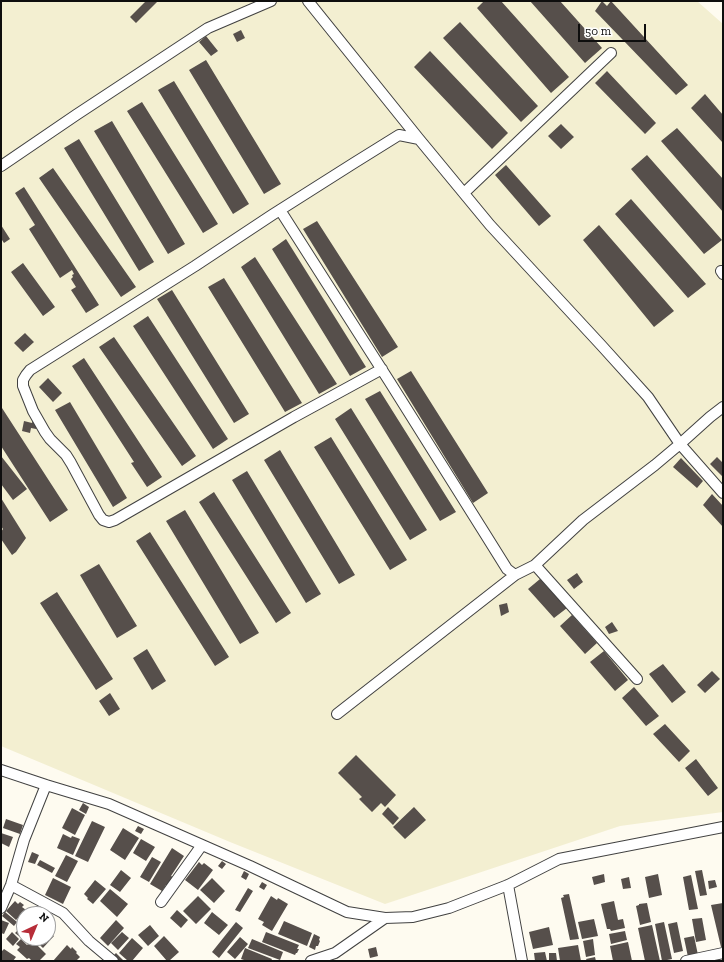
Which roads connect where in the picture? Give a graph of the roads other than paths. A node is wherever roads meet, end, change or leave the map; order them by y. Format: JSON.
{"nodes":[{"id":1,"x":271,"y":1,"type":"edge"},
{"id":2,"x":308,"y":1,"type":"edge"},
{"id":3,"x":611,"y":53,"type":"dead end"},
{"id":4,"x":401,"y":118,"type":"junction"},
{"id":5,"x":399,"y":135,"type":"junction"},
{"id":6,"x":419,"y":139,"type":"junction"},
{"id":7,"x":1,"y":166,"type":"edge"},
{"id":8,"x":464,"y":193,"type":"junction"},
{"id":9,"x":280,"y":210,"type":"junction"},
{"id":10,"x":382,"y":369,"type":"junction"},
{"id":11,"x":723,"y":407,"type":"edge"},
{"id":12,"x":680,"y":444,"type":"junction"},
{"id":13,"x":723,"y":493,"type":"edge"},
{"id":14,"x":535,"y":565,"type":"junction"},
{"id":15,"x":515,"y":575,"type":"junction"},
{"id":16,"x":637,"y":679,"type":"dead end"},
{"id":17,"x":337,"y":714,"type":"dead end"},
{"id":18,"x":1,"y":770,"type":"edge"},
{"id":19,"x":46,"y":785,"type":"junction"},
{"id":20,"x":723,"y":827,"type":"edge"},
{"id":21,"x":202,"y":845,"type":"junction"},
{"id":22,"x":11,"y":885,"type":"junction"},
{"id":23,"x":508,"y":885,"type":"junction"},
{"id":24,"x":161,"y":902,"type":"dead end"},
{"id":25,"x":1,"y":908,"type":"edge"},
{"id":26,"x":386,"y":918,"type":"junction"},
{"id":27,"x":723,"y":953,"type":"edge"},
{"id":28,"x":113,"y":961,"type":"edge"},
{"id":29,"x":311,"y":961,"type":"edge"},
{"id":30,"x":522,"y":961,"type":"edge"},
{"id":31,"x":686,"y":961,"type":"edge"}],
"edges":[{"from":1,"to":7,"type":"street"},
{"from":2,"to":4,"type":"street"},
{"from":3,"to":8,"type":"street"},
{"from":4,"to":5,"type":"street"},
{"from":4,"to":6,"type":"street"},
{"from":5,"to":6,"type":"street"},
{"from":5,"to":9,"type":"street"},
{"from":6,"to":8,"type":"street"},
{"from":8,"to":12,"type":"street"},
{"from":9,"to":10,"type":"street"},
{"from":9,"to":10,"type":"street"},
{"from":10,"to":15,"type":"street"},
{"from":11,"to":12,"type":"street"},
{"from":12,"to":13,"type":"street"},
{"from":12,"to":14,"type":"street"},
{"from":14,"to":15,"type":"street"},
{"from":14,"to":16,"type":"street"},
{"from":15,"to":17,"type":"street"},
{"from":18,"to":19,"type":"street"},
{"from":19,"to":21,"type":"street"},
{"from":19,"to":22,"type":"street"},
{"from":20,"to":23,"type":"street"},
{"from":21,"to":24,"type":"street"},
{"from":21,"to":26,"type":"street"},
{"from":22,"to":25,"type":"street"},
{"from":22,"to":28,"type":"street"},
{"from":23,"to":26,"type":"street"},
{"from":23,"to":30,"type":"street"},
{"from":26,"to":29,"type":"street"},
{"from":27,"to":31,"type":"street"}]}
